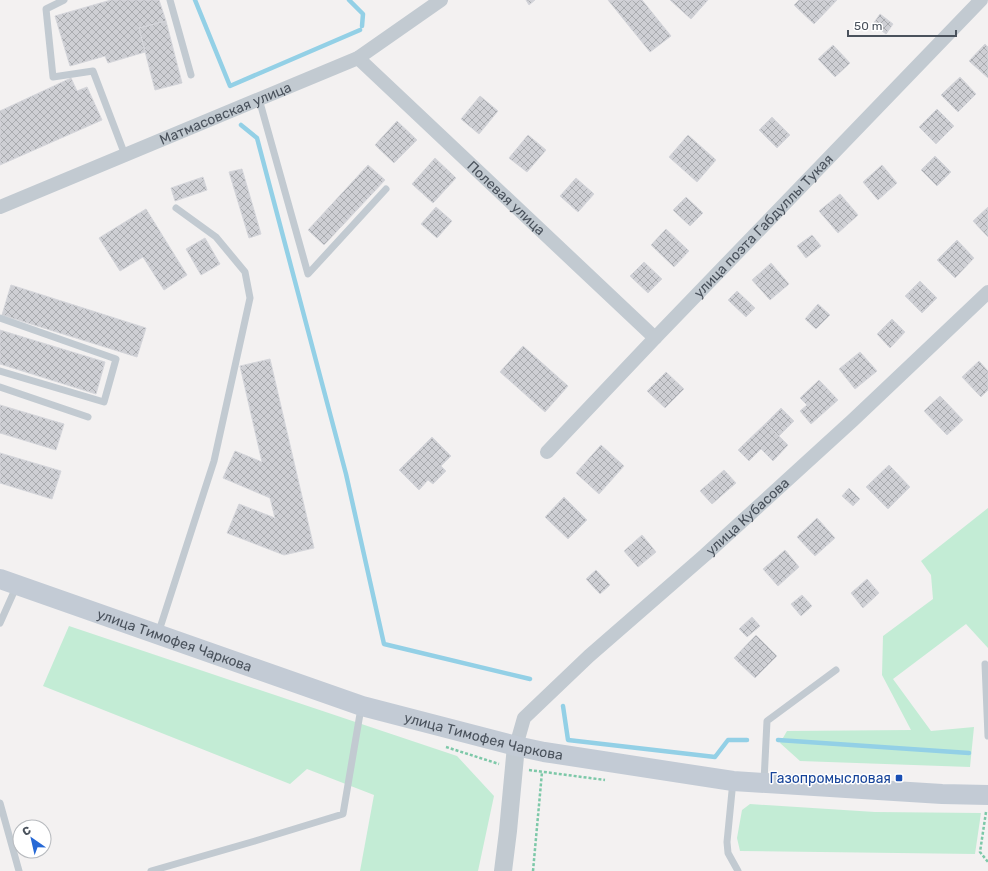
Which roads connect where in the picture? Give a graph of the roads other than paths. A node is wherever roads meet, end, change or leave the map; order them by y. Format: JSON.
{"nodes":[{"id":1,"x":64,"y":0,"type":"edge"},
{"id":2,"x":170,"y":0,"type":"edge"},
{"id":3,"x":441,"y":0,"type":"edge"},
{"id":4,"x":981,"y":0,"type":"edge"},
{"id":5,"x":358,"y":58,"type":"junction"},
{"id":6,"x":191,"y":75,"type":"dead end"},
{"id":7,"x":259,"y":99,"type":"junction"},
{"id":8,"x":124,"y":155,"type":"junction"},
{"id":9,"x":386,"y":189,"type":"dead end"},
{"id":10,"x":0,"y":207,"type":"edge"},
{"id":11,"x":176,"y":208,"type":"dead end"},
{"id":12,"x":988,"y":292,"type":"edge"},
{"id":13,"x":0,"y":318,"type":"edge"},
{"id":14,"x":655,"y":338,"type":"junction"},
{"id":15,"x":0,"y":371,"type":"edge"},
{"id":16,"x":0,"y":387,"type":"edge"},
{"id":17,"x":88,"y":417,"type":"dead end"},
{"id":18,"x":547,"y":452,"type":"dead end"},
{"id":19,"x":9,"y":582,"type":"edge"},
{"id":20,"x":0,"y":623,"type":"edge"},
{"id":21,"x":158,"y":634,"type":"junction"},
{"id":22,"x":984,"y":664,"type":"dead end"},
{"id":23,"x":836,"y":670,"type":"dead end"},
{"id":24,"x":362,"y":706,"type":"junction"},
{"id":25,"x":988,"y":736,"type":"edge"},
{"id":26,"x":516,"y":746,"type":"junction"},
{"id":27,"x":733,"y":781,"type":"junction"},
{"id":28,"x":764,"y":783,"type":"junction"},
{"id":29,"x":987,"y":801,"type":"edge"},
{"id":30,"x":0,"y":802,"type":"edge"},
{"id":31,"x":19,"y":871,"type":"edge"},
{"id":32,"x":150,"y":871,"type":"edge"},
{"id":33,"x":502,"y":871,"type":"edge"},
{"id":34,"x":738,"y":871,"type":"edge"}],
"edges":[{"from":1,"to":8,"type":"lane"},
{"from":2,"to":6,"type":"lane"},
{"from":3,"to":5,"type":"street","name":"Матмасовская улица"},
{"from":4,"to":14,"type":"street","name":"улица поэта Габдуллы Тукая"},
{"from":5,"to":7,"type":"street","name":"Матмасовская улица"},
{"from":5,"to":14,"type":"street","name":"Полевая улица"},
{"from":7,"to":8,"type":"street","name":"Матмасовская улица"},
{"from":7,"to":9,"type":"lane"},
{"from":8,"to":10,"type":"street","name":"Матмасовская улица"},
{"from":11,"to":21,"type":"lane"},
{"from":12,"to":26,"type":"street","name":"улица Кубасова"},
{"from":13,"to":15,"type":"lane"},
{"from":14,"to":18,"type":"street","name":"улица поэта Габдуллы Тукая"},
{"from":16,"to":17,"type":"lane"},
{"from":19,"to":20,"type":"lane"},
{"from":19,"to":21,"type":"main road","name":"улица Тимофея Чаркова"},
{"from":21,"to":24,"type":"main road","name":"улица Тимофея Чаркова"},
{"from":22,"to":25,"type":"lane"},
{"from":23,"to":28,"type":"lane"},
{"from":24,"to":26,"type":"main road","name":"улица Тимофея Чаркова"},
{"from":24,"to":32,"type":"lane"},
{"from":26,"to":27,"type":"main road","name":"улица Тимофея Чаркова"},
{"from":26,"to":33,"type":"street"},
{"from":27,"to":28,"type":"main road","name":"улица Тимофея Чаркова"},
{"from":27,"to":34,"type":"lane"},
{"from":28,"to":29,"type":"main road","name":"улица Тимофея Чаркова"},
{"from":30,"to":31,"type":"lane"}]}
